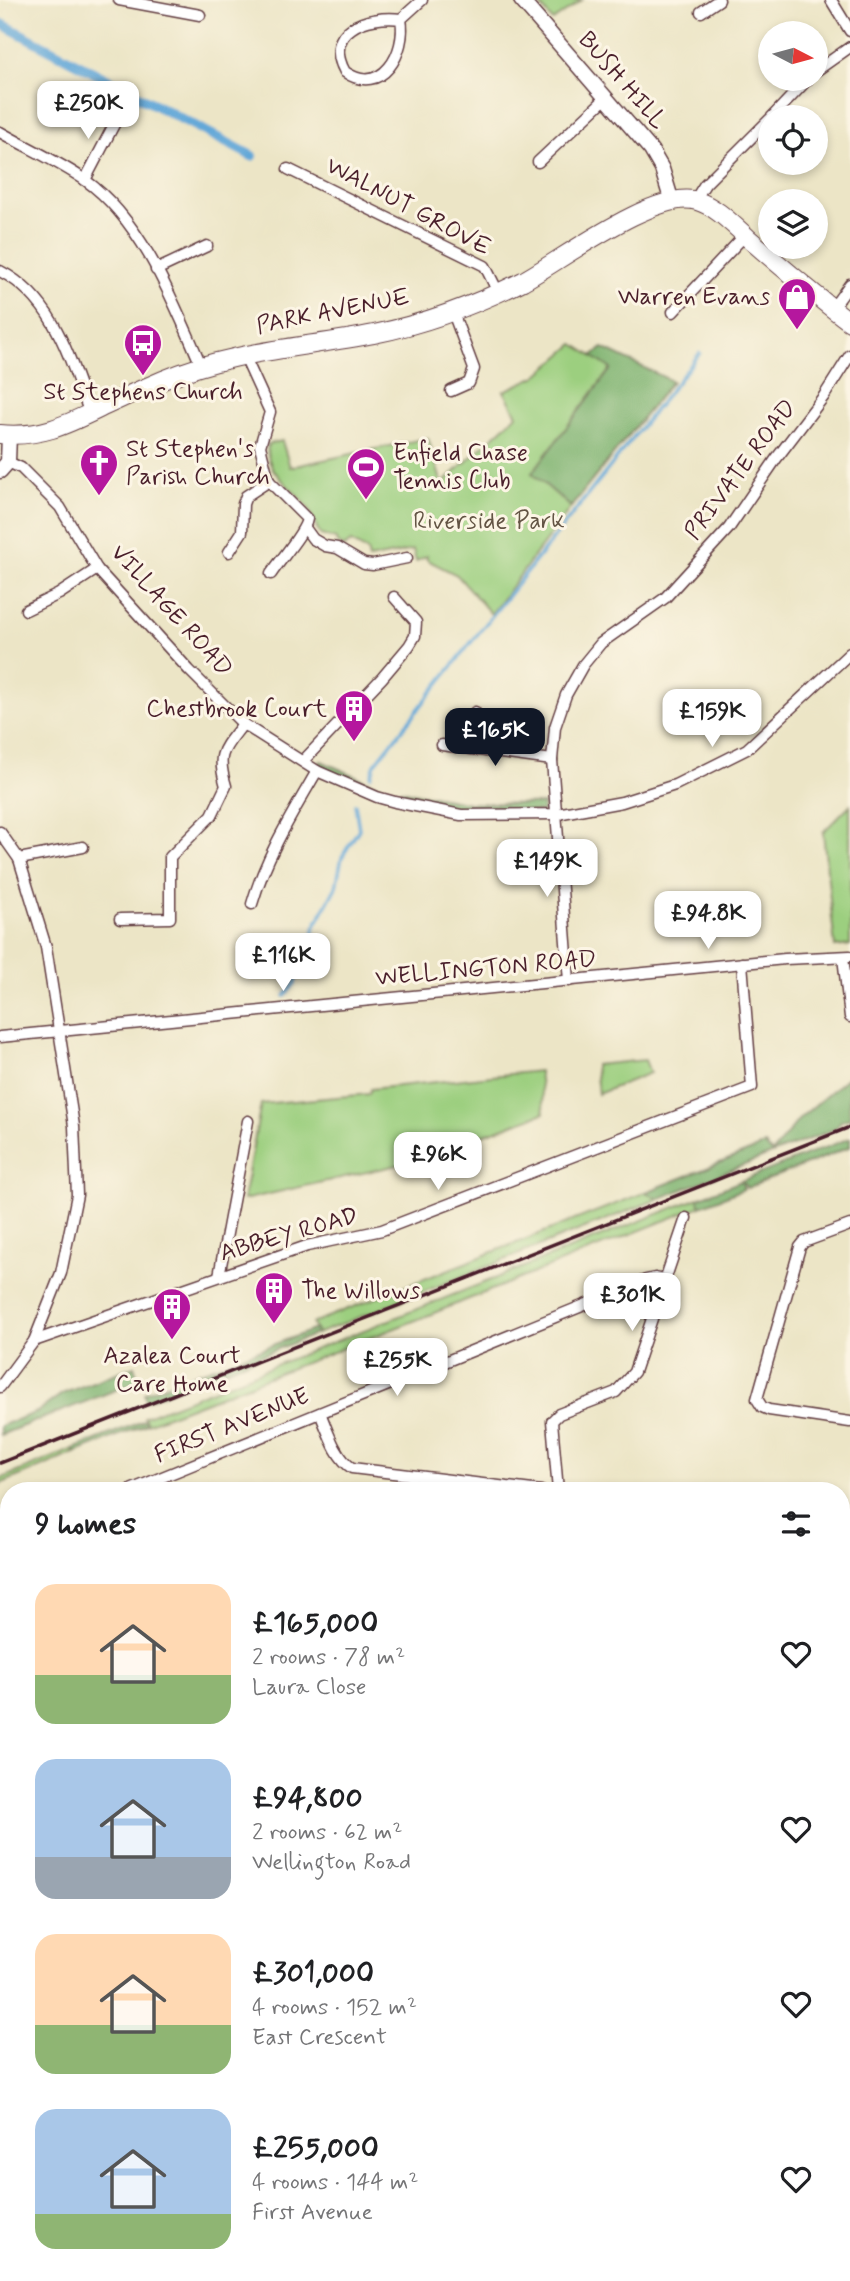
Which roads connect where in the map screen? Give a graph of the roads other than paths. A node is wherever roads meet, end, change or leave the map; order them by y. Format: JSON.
{"nodes":[{"id":1,"x":119,"y":0,"type":"edge"},
{"id":2,"x":422,"y":0,"type":"edge"},
{"id":3,"x":521,"y":0,"type":"edge"},
{"id":4,"x":719,"y":0,"type":"edge"},
{"id":5,"x":831,"y":0,"type":"edge"},
{"id":6,"x":701,"y":12,"type":"dead end"},
{"id":7,"x":200,"y":15,"type":"dead end"},
{"id":8,"x":401,"y":19,"type":"junction"},
{"id":9,"x":850,"y":31,"type":"edge"},
{"id":10,"x":850,"y":47,"type":"edge"},
{"id":11,"x":828,"y":63,"type":"edge"},
{"id":12,"x":797,"y":91,"type":"edge"},
{"id":13,"x":606,"y":99,"type":"junction"},
{"id":14,"x":783,"y":105,"type":"edge"},
{"id":15,"x":119,"y":115,"type":"dead end"},
{"id":16,"x":758,"y":131,"type":"edge"},
{"id":17,"x":0,"y":132,"type":"edge"},
{"id":18,"x":538,"y":162,"type":"dead end"},
{"id":19,"x":289,"y":169,"type":"dead end"},
{"id":20,"x":85,"y":180,"type":"junction"},
{"id":21,"x":695,"y":200,"type":"junction"},
{"id":22,"x":672,"y":202,"type":"junction"},
{"id":23,"x":745,"y":235,"type":"junction"},
{"id":24,"x":207,"y":246,"type":"dead end"},
{"id":25,"x":156,"y":270,"type":"junction"},
{"id":26,"x":0,"y":271,"type":"edge"},
{"id":27,"x":850,"y":284,"type":"edge"},
{"id":28,"x":498,"y":292,"type":"junction"},
{"id":29,"x":832,"y":309,"type":"junction"},
{"id":30,"x":452,"y":310,"type":"junction"},
{"id":31,"x":673,"y":312,"type":"dead end"},
{"id":32,"x":850,"y":323,"type":"edge"},
{"id":33,"x":244,"y":355,"type":"junction"},
{"id":34,"x":850,"y":355,"type":"edge"},
{"id":35,"x":201,"y":365,"type":"junction"},
{"id":36,"x":451,"y":391,"type":"dead end"},
{"id":37,"x":90,"y":414,"type":"junction"},
{"id":38,"x":5,"y":434,"type":"edge"},
{"id":39,"x":4,"y":467,"type":"edge"},
{"id":40,"x":269,"y":481,"type":"junction"},
{"id":41,"x":305,"y":528,"type":"junction"},
{"id":42,"x":229,"y":552,"type":"dead end"},
{"id":43,"x":407,"y":558,"type":"dead end"},
{"id":44,"x":97,"y":569,"type":"junction"},
{"id":45,"x":271,"y":574,"type":"dead end"},
{"id":46,"x":394,"y":597,"type":"dead end"},
{"id":47,"x":26,"y":610,"type":"dead end"},
{"id":48,"x":850,"y":653,"type":"edge"},
{"id":49,"x":475,"y":712,"type":"dead end"},
{"id":50,"x":243,"y":724,"type":"junction"},
{"id":51,"x":442,"y":745,"type":"dead end"},
{"id":52,"x":465,"y":748,"type":"junction"},
{"id":53,"x":552,"y":760,"type":"junction"},
{"id":54,"x":303,"y":761,"type":"junction"},
{"id":55,"x":317,"y":771,"type":"junction"},
{"id":56,"x":557,"y":814,"type":"junction"},
{"id":57,"x":0,"y":832,"type":"edge"},
{"id":58,"x":83,"y":847,"type":"dead end"},
{"id":59,"x":19,"y":859,"type":"junction"},
{"id":60,"x":252,"y":904,"type":"dead end"},
{"id":61,"x":120,"y":919,"type":"dead end"},
{"id":62,"x":847,"y":956,"type":"edge"},
{"id":63,"x":742,"y":963,"type":"junction"},
{"id":64,"x":569,"y":981,"type":"junction"},
{"id":65,"x":850,"y":1017,"type":"edge"},
{"id":66,"x":60,"y":1030,"type":"junction"},
{"id":67,"x":0,"y":1037,"type":"edge"},
{"id":68,"x":244,"y":1126,"type":"dead end"},
{"id":69,"x":685,"y":1218,"type":"dead end"},
{"id":70,"x":850,"y":1225,"type":"edge"},
{"id":71,"x":219,"y":1276,"type":"junction"},
{"id":72,"x":664,"y":1280,"type":"junction"},
{"id":73,"x":34,"y":1341,"type":"junction"},
{"id":74,"x":0,"y":1387,"type":"edge"},
{"id":75,"x":320,"y":1413,"type":"junction"},
{"id":76,"x":850,"y":1422,"type":"edge"},
{"id":77,"x":150,"y":1482,"type":"edge"},
{"id":78,"x":467,"y":1482,"type":"edge"},
{"id":79,"x":557,"y":1482,"type":"edge"}],
"edges":[{"from":1,"to":7,"type":"street"},
{"from":2,"to":8,"type":"street"},
{"from":3,"to":13,"type":"street","name":"BUSH HILL"},
{"from":4,"to":6,"type":"street"},
{"from":5,"to":9,"type":"street"},
{"from":8,"to":8,"type":"street"},
{"from":10,"to":11,"type":"street"},
{"from":12,"to":14,"type":"street"},
{"from":13,"to":18,"type":"street"},
{"from":13,"to":22,"type":"street","name":"BUSH HILL"},
{"from":15,"to":20,"type":"street"},
{"from":16,"to":21,"type":"street"},
{"from":17,"to":20,"type":"street"},
{"from":19,"to":28,"type":"street","name":"WALNUT GROVE"},
{"from":20,"to":25,"type":"street"},
{"from":21,"to":22,"type":"main road","name":"PARK AVENUE"},
{"from":21,"to":23,"type":"main road"},
{"from":22,"to":28,"type":"main road","name":"PARK AVENUE"},
{"from":23,"to":29,"type":"main road"},
{"from":23,"to":31,"type":"street"},
{"from":24,"to":25,"type":"street"},
{"from":25,"to":35,"type":"street"},
{"from":26,"to":37,"type":"street"},
{"from":27,"to":29,"type":"street"},
{"from":28,"to":30,"type":"main road","name":"PARK AVENUE"},
{"from":29,"to":32,"type":"main road"},
{"from":30,"to":33,"type":"main road","name":"PARK AVENUE"},
{"from":30,"to":36,"type":"street"},
{"from":33,"to":35,"type":"main road","name":"PARK AVENUE"},
{"from":33,"to":40,"type":"street"},
{"from":34,"to":53,"type":"street","name":"PRIVATE ROAD"},
{"from":35,"to":37,"type":"main road","name":"PARK AVENUE"},
{"from":37,"to":38,"type":"main road","name":"PARK AVENUE"},
{"from":38,"to":39,"type":"street","name":"PARK AVENUE"},
{"from":39,"to":44,"type":"street","name":"VILLAGE ROAD"},
{"from":40,"to":41,"type":"street"},
{"from":40,"to":42,"type":"street"},
{"from":41,"to":43,"type":"street"},
{"from":41,"to":45,"type":"street"},
{"from":44,"to":47,"type":"street"},
{"from":44,"to":50,"type":"street","name":"VILLAGE ROAD"},
{"from":46,"to":54,"type":"street"},
{"from":48,"to":56,"type":"street","name":"VILLAGE ROAD"},
{"from":49,"to":52,"type":"street"},
{"from":50,"to":54,"type":"street","name":"VILLAGE ROAD"},
{"from":50,"to":61,"type":"street"},
{"from":51,"to":52,"type":"street"},
{"from":52,"to":53,"type":"street"},
{"from":53,"to":56,"type":"street","name":"PRIVATE ROAD"},
{"from":54,"to":55,"type":"street","name":"VILLAGE ROAD"},
{"from":55,"to":56,"type":"street","name":"VILLAGE ROAD"},
{"from":55,"to":60,"type":"street"},
{"from":56,"to":64,"type":"street","name":"PRIVATE ROAD"},
{"from":57,"to":59,"type":"street"},
{"from":58,"to":59,"type":"street"},
{"from":59,"to":66,"type":"street"},
{"from":62,"to":63,"type":"street","name":"WELLINGTON ROAD"},
{"from":62,"to":65,"type":"street"},
{"from":63,"to":64,"type":"street","name":"WELLINGTON ROAD"},
{"from":63,"to":71,"type":"street","name":"ABBEY ROAD"},
{"from":64,"to":66,"type":"street","name":"WELLINGTON ROAD"},
{"from":66,"to":67,"type":"street","name":"WELLINGTON ROAD"},
{"from":66,"to":73,"type":"street"},
{"from":68,"to":71,"type":"street"},
{"from":69,"to":72,"type":"street"},
{"from":70,"to":76,"type":"street"},
{"from":71,"to":73,"type":"street","name":"ABBEY ROAD"},
{"from":72,"to":75,"type":"street","name":"FIRST AVENUE"},
{"from":72,"to":79,"type":"street"},
{"from":73,"to":74,"type":"street"},
{"from":75,"to":77,"type":"street","name":"FIRST AVENUE"},
{"from":75,"to":78,"type":"street"}]}
